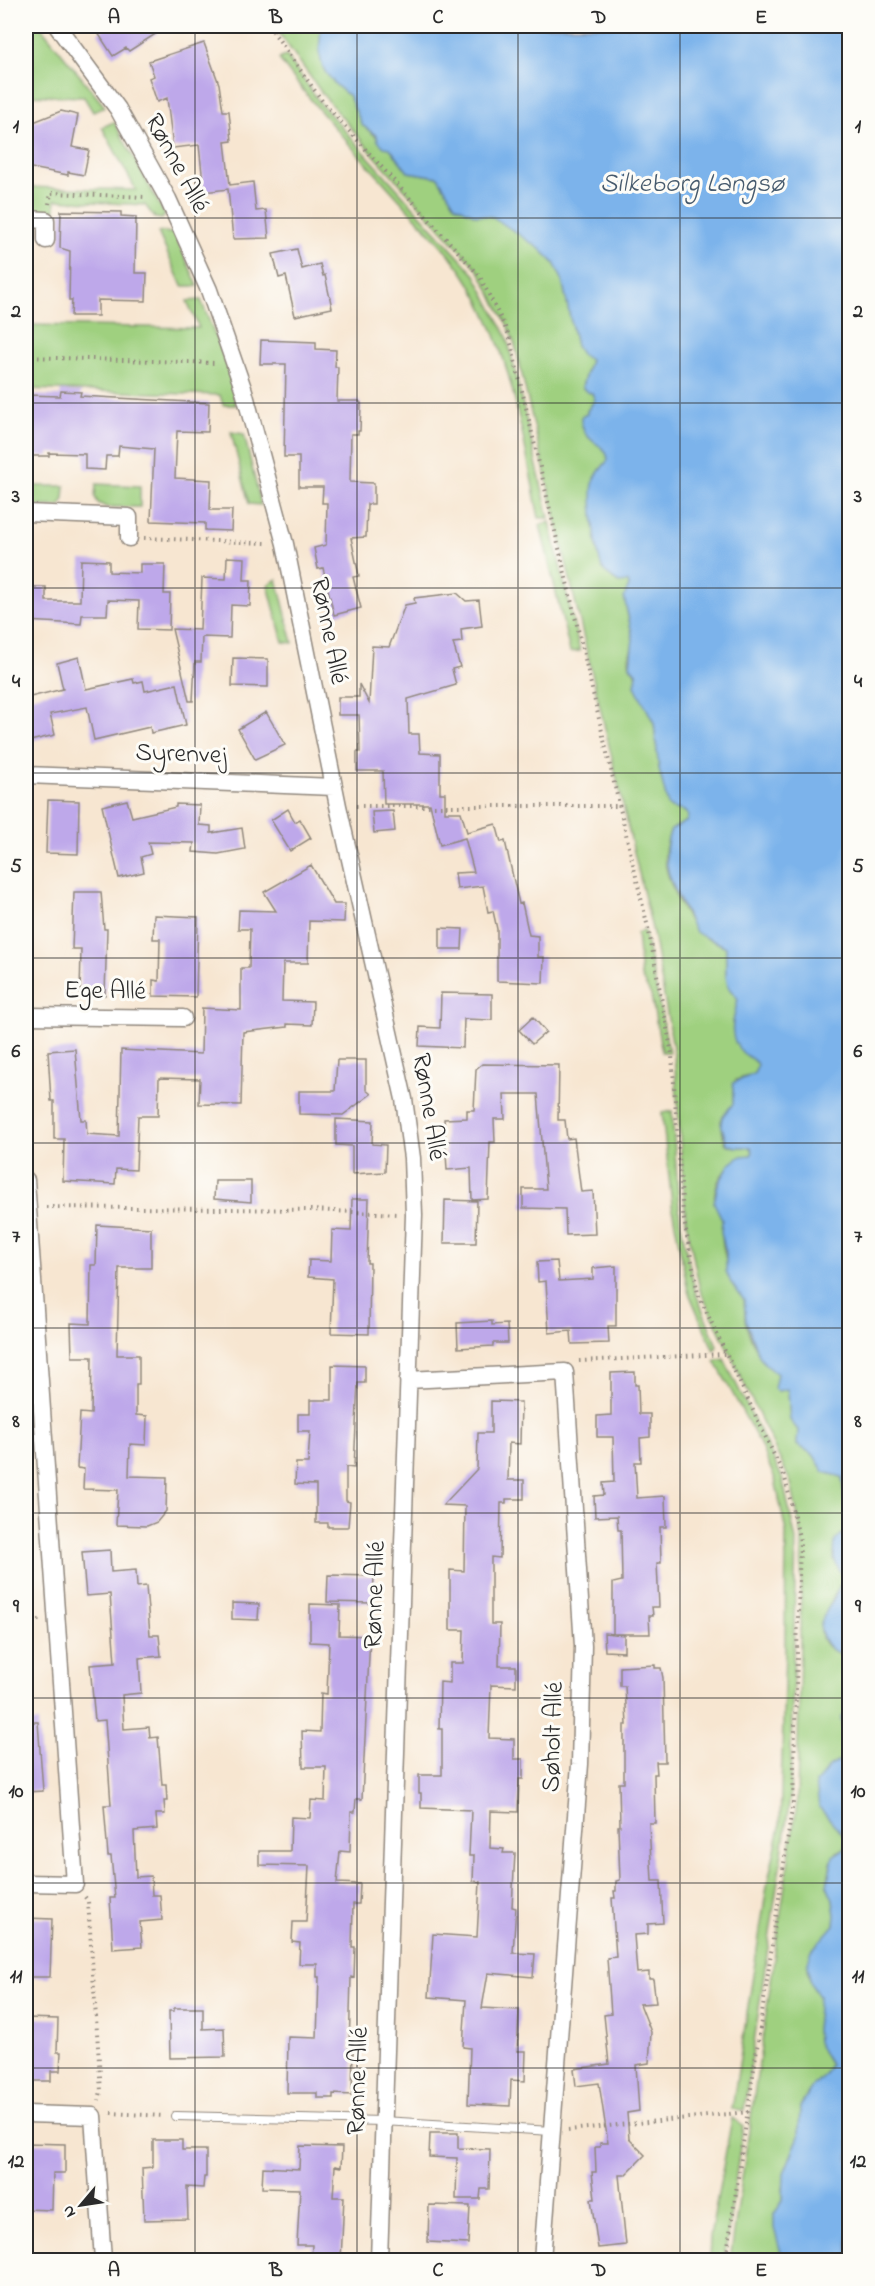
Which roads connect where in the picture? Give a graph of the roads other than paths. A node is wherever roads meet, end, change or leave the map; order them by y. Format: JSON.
{"nodes":[{"id":1,"x":57,"y":26,"type":"edge"},
{"id":2,"x":26,"y":219,"type":"edge"},
{"id":3,"x":45,"y":240,"type":"dead end"},
{"id":4,"x":26,"y":513,"type":"edge"},
{"id":5,"x":129,"y":538,"type":"road end"},
{"id":6,"x":26,"y":775,"type":"edge"},
{"id":7,"x":334,"y":787,"type":"junction"},
{"id":8,"x":26,"y":1016,"type":"edge"},
{"id":9,"x":183,"y":1018,"type":"dead end"},
{"id":10,"x":26,"y":1180,"type":"edge"},
{"id":11,"x":408,"y":1380,"type":"junction"},
{"id":12,"x":26,"y":1883,"type":"edge"},
{"id":13,"x":26,"y":2114,"type":"edge"},
{"id":14,"x":175,"y":2116,"type":"road end"},
{"id":15,"x":383,"y":2121,"type":"junction"},
{"id":16,"x":552,"y":2131,"type":"junction"},
{"id":17,"x":103,"y":2260,"type":"edge"},
{"id":18,"x":379,"y":2260,"type":"edge"},
{"id":19,"x":542,"y":2260,"type":"edge"}],
"edges":[{"from":1,"to":7,"type":"street","name":"Rønne Allé"},
{"from":2,"to":3,"type":"street"},
{"from":4,"to":5,"type":"street"},
{"from":6,"to":7,"type":"street","name":"Syrenvej"},
{"from":7,"to":11,"type":"street","name":"Rønne Allé"},
{"from":8,"to":9,"type":"street","name":"Ege Allé"},
{"from":10,"to":12,"type":"street"},
{"from":11,"to":15,"type":"street","name":"Rønne Allé"},
{"from":11,"to":16,"type":"street","name":"Søholt Allé"},
{"from":13,"to":17,"type":"street"},
{"from":14,"to":15,"type":"lane"},
{"from":15,"to":16,"type":"lane"},
{"from":15,"to":18,"type":"street","name":"Rønne Allé"},
{"from":16,"to":19,"type":"street","name":"Søholt Allé"}]}
